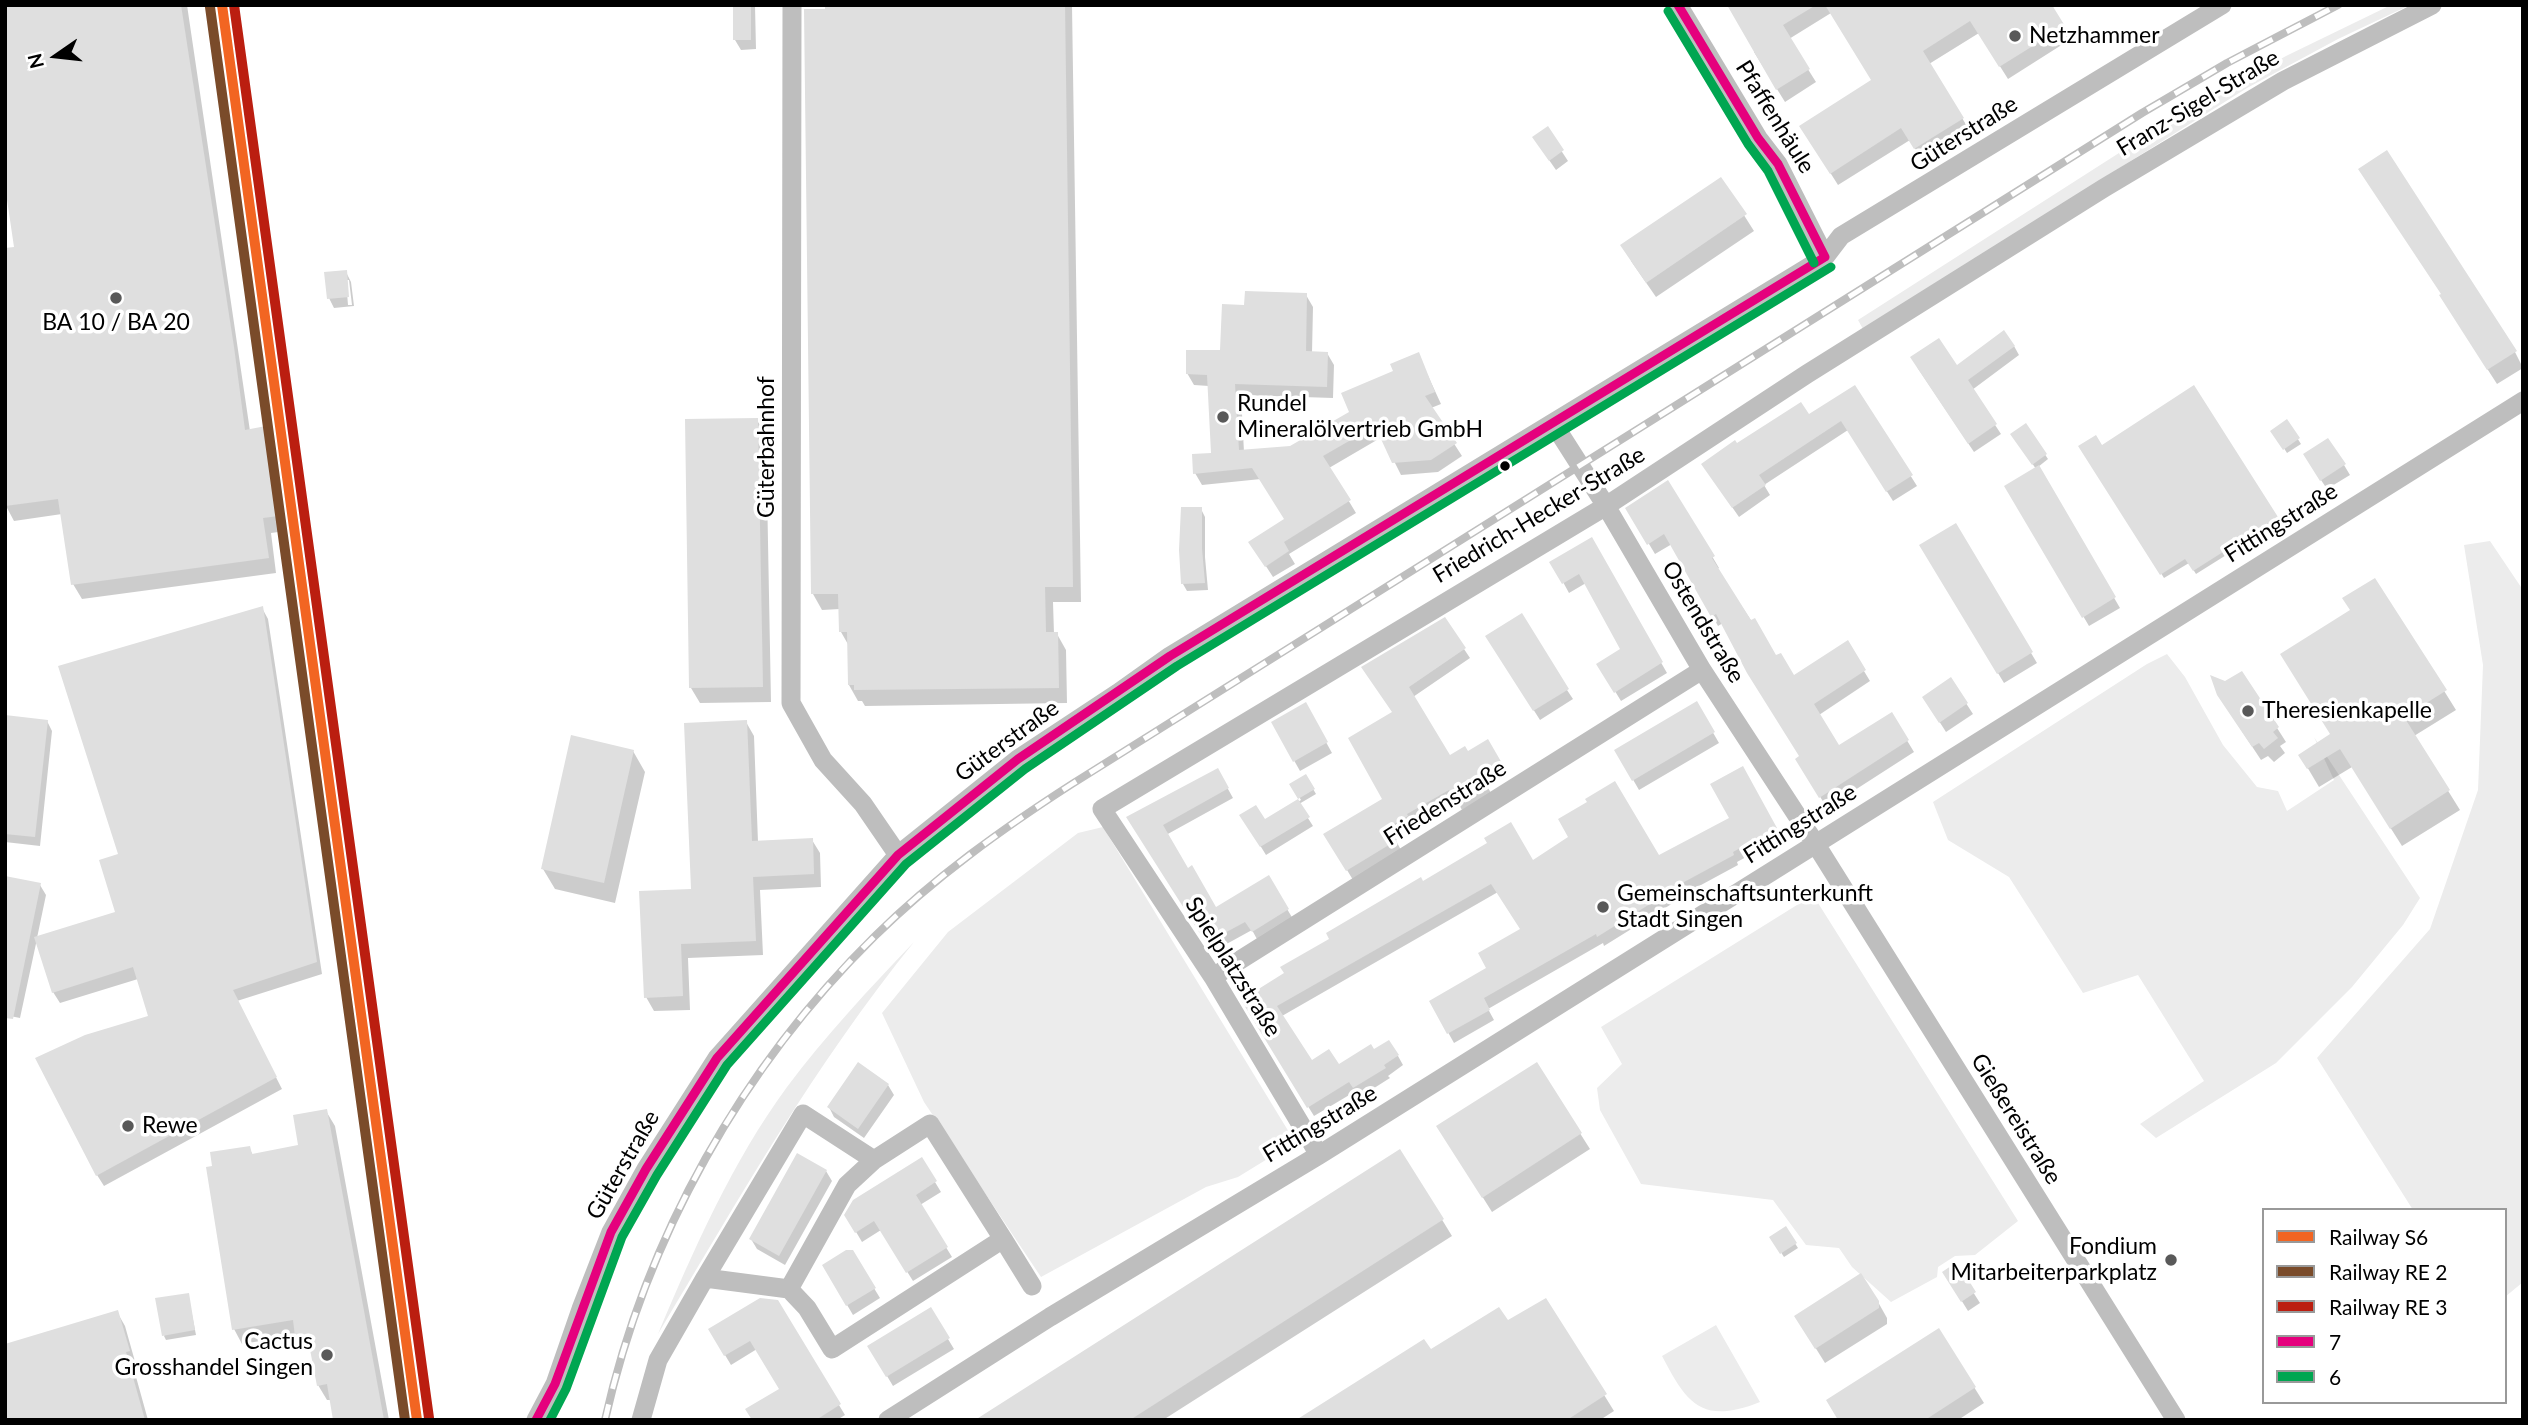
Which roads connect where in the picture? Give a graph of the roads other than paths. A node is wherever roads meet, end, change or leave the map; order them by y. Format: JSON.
{"nodes":[{"id":1,"x":792,"y":5,"type":"edge"},
{"id":2,"x":1678,"y":5,"type":"edge"},
{"id":3,"x":2222,"y":5,"type":"edge"},
{"id":4,"x":2432,"y":5,"type":"edge"},
{"id":5,"x":1996,"y":255,"type":"joint"},
{"id":6,"x":1825,"y":257,"type":"junction"},
{"id":7,"x":2523,"y":401,"type":"edge"},
{"id":8,"x":1553,"y":423,"type":"junction"},
{"id":9,"x":1606,"y":506,"type":"junction"},
{"id":10,"x":1702,"y":670,"type":"junction"},
{"id":11,"x":1102,"y":808,"type":"joint"},
{"id":12,"x":1815,"y":843,"type":"junction"},
{"id":13,"x":898,"y":855,"type":"junction"},
{"id":14,"x":1213,"y":977,"type":"junction"},
{"id":15,"x":1319,"y":1155,"type":"junction"},
{"id":16,"x":874,"y":1160,"type":"junction"},
{"id":17,"x":1003,"y":1239,"type":"junction"},
{"id":18,"x":705,"y":1278,"type":"junction"},
{"id":19,"x":1032,"y":1286,"type":"dead end"},
{"id":20,"x":789,"y":1289,"type":"junction"},
{"id":21,"x":537,"y":1420,"type":"edge"},
{"id":22,"x":641,"y":1420,"type":"edge"},
{"id":23,"x":888,"y":1420,"type":"edge"},
{"id":24,"x":2176,"y":1420,"type":"edge"}],
"edges":[{"from":1,"to":13,"type":"street","name":"Güterbahnhof"},
{"from":2,"to":6,"type":"street","name":"Pfaffenhäule"},
{"from":3,"to":6,"type":"street","name":"Güterstraße"},
{"from":4,"to":5,"type":"street","name":"Franz-Sigel-Straße"},
{"from":5,"to":9,"type":"street","name":"Friedrich-Hecker-Straße"},
{"from":6,"to":8,"type":"street","name":"Güterstraße"},
{"from":7,"to":12,"type":"street","name":"Fittingstraße"},
{"from":8,"to":9,"type":"street","name":"Ostendstraße"},
{"from":8,"to":13,"type":"street","name":"Güterstraße"},
{"from":9,"to":10,"type":"street","name":"Ostendstraße"},
{"from":9,"to":11,"type":"street","name":"Friedrich-Hecker-Straße"},
{"from":10,"to":12,"type":"street","name":"Ostendstraße"},
{"from":10,"to":14,"type":"street","name":"Friedenstraße"},
{"from":11,"to":14,"type":"street","name":"Spielplatzstraße"},
{"from":12,"to":15,"type":"street","name":"Fittingstraße"},
{"from":12,"to":24,"type":"street","name":"Gießereistraße"},
{"from":13,"to":21,"type":"street","name":"Güterstraße"},
{"from":14,"to":15,"type":"street","name":"Spielplatzstraße"},
{"from":15,"to":23,"type":"street","name":"Fittingstraße"},
{"from":16,"to":17,"type":"street"},
{"from":16,"to":18,"type":"street"},
{"from":16,"to":20,"type":"street"},
{"from":17,"to":19,"type":"street"},
{"from":17,"to":20,"type":"street"},
{"from":18,"to":20,"type":"street"},
{"from":18,"to":22,"type":"street"}]}
